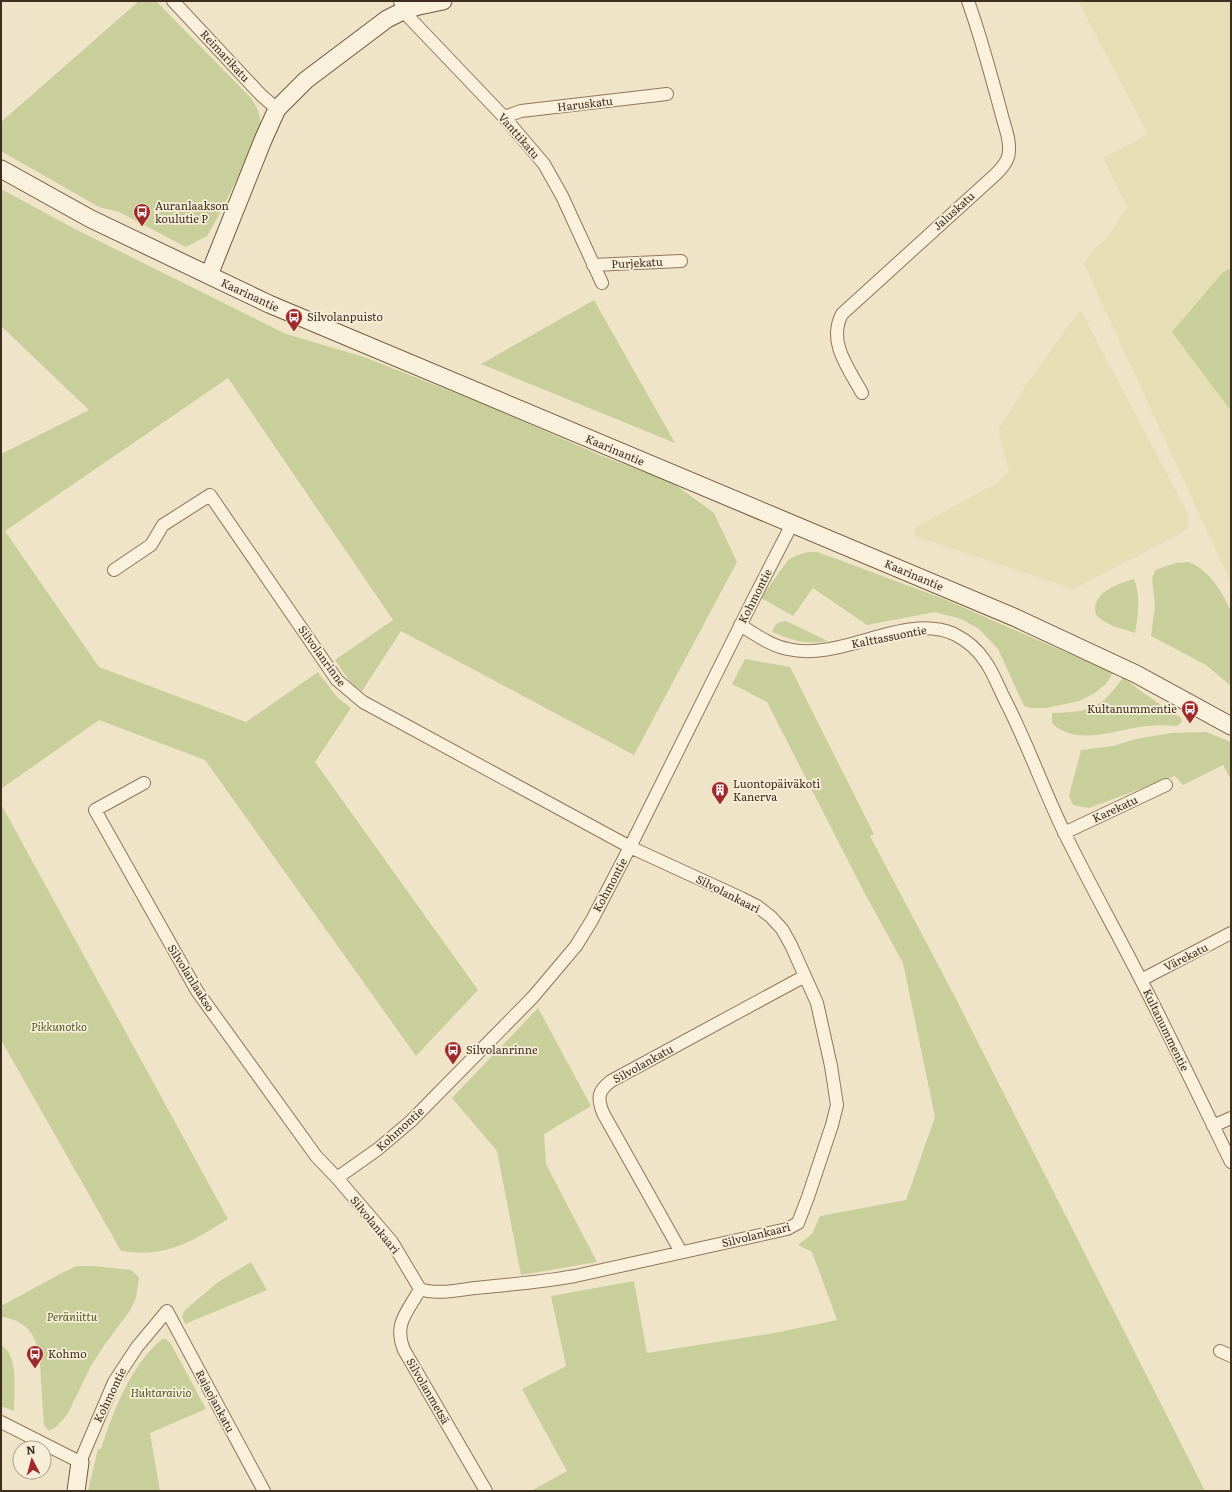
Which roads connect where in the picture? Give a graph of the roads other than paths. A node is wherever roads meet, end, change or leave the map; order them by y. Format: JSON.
{"nodes":[{"id":1,"x":174,"y":1,"type":"edge"},
{"id":2,"x":443,"y":1,"type":"edge"},
{"id":3,"x":968,"y":1,"type":"edge"},
{"id":4,"x":402,"y":6,"type":"edge"},
{"id":5,"x":667,"y":94,"type":"dead end"},
{"id":6,"x":277,"y":109,"type":"junction"},
{"id":7,"x":504,"y":117,"type":"junction"},
{"id":8,"x":1,"y":169,"type":"edge"},
{"id":9,"x":681,"y":261,"type":"dead end"},
{"id":10,"x":593,"y":265,"type":"junction"},
{"id":11,"x":209,"y":275,"type":"junction"},
{"id":12,"x":602,"y":283,"type":"dead end"},
{"id":13,"x":862,"y":393,"type":"dead end"},
{"id":14,"x":792,"y":524,"type":"junction"},
{"id":15,"x":114,"y":570,"type":"dead end"},
{"id":16,"x":740,"y":625,"type":"junction"},
{"id":17,"x":1018,"y":725,"type":"joint"},
{"id":18,"x":1231,"y":726,"type":"edge"},
{"id":19,"x":144,"y":783,"type":"dead end"},
{"id":20,"x":1166,"y":785,"type":"dead end"},
{"id":21,"x":1064,"y":833,"type":"junction"},
{"id":22,"x":630,"y":847,"type":"junction"},
{"id":23,"x":1231,"y":934,"type":"edge"},
{"id":24,"x":805,"y":976,"type":"junction"},
{"id":25,"x":1141,"y":980,"type":"junction"},
{"id":26,"x":1231,"y":1118,"type":"edge"},
{"id":27,"x":1213,"y":1126,"type":"junction"},
{"id":28,"x":1231,"y":1162,"type":"edge"},
{"id":29,"x":337,"y":1178,"type":"junction"},
{"id":30,"x":681,"y":1252,"type":"junction"},
{"id":31,"x":420,"y":1289,"type":"junction"},
{"id":32,"x":167,"y":1311,"type":"joint"},
{"id":33,"x":1,"y":1422,"type":"edge"},
{"id":34,"x":80,"y":1462,"type":"junction"},
{"id":35,"x":76,"y":1491,"type":"edge"},
{"id":36,"x":264,"y":1491,"type":"edge"},
{"id":37,"x":486,"y":1491,"type":"edge"}],
"edges":[{"from":1,"to":6,"type":"street","name":"Reimarikatu"},
{"from":2,"to":4,"type":"main road"},
{"from":3,"to":13,"type":"street","name":"Jaluskatu"},
{"from":4,"to":6,"type":"main road"},
{"from":4,"to":7,"type":"street","name":"Vanttikatu"},
{"from":5,"to":7,"type":"street","name":"Haruskatu"},
{"from":6,"to":11,"type":"main road"},
{"from":7,"to":10,"type":"street","name":"Vanttikatu"},
{"from":8,"to":11,"type":"main road","name":"Kaarinantie"},
{"from":9,"to":10,"type":"street","name":"Purjekatu"},
{"from":10,"to":12,"type":"street","name":"Vanttikatu"},
{"from":11,"to":14,"type":"main road","name":"Kaarinantie"},
{"from":14,"to":16,"type":"street","name":"Kohmontie"},
{"from":14,"to":18,"type":"main road","name":"Kaarinantie"},
{"from":15,"to":22,"type":"street","name":"Silvolanrinne"},
{"from":16,"to":17,"type":"street","name":"Kalttassuontie"},
{"from":16,"to":22,"type":"street","name":"Kohmontie"},
{"from":17,"to":21,"type":"street","name":"Kultanummentie"},
{"from":19,"to":29,"type":"street","name":"Silvolanlaakso"},
{"from":20,"to":21,"type":"street","name":"Karekatu"},
{"from":21,"to":25,"type":"street","name":"Kultanummentie"},
{"from":22,"to":24,"type":"street","name":"Silvolankaari"},
{"from":22,"to":29,"type":"street","name":"Kohmontie"},
{"from":23,"to":25,"type":"street","name":"Värekatu"},
{"from":24,"to":30,"type":"street","name":"Silvolankaari"},
{"from":24,"to":30,"type":"street","name":"Silvolankatu"},
{"from":25,"to":27,"type":"street","name":"Kultanummentie"},
{"from":26,"to":27,"type":"street"},
{"from":27,"to":28,"type":"street","name":"Kultanummentie"},
{"from":29,"to":31,"type":"street","name":"Silvolankaari"},
{"from":30,"to":31,"type":"street","name":"Silvolankaari"},
{"from":31,"to":37,"type":"street","name":"Silvolanmetsä"},
{"from":32,"to":34,"type":"street","name":"Kohmontie"},
{"from":32,"to":36,"type":"street","name":"Rajaojankatu"},
{"from":33,"to":34,"type":"street"},
{"from":34,"to":35,"type":"main road","name":"Kohmontie"}]}
